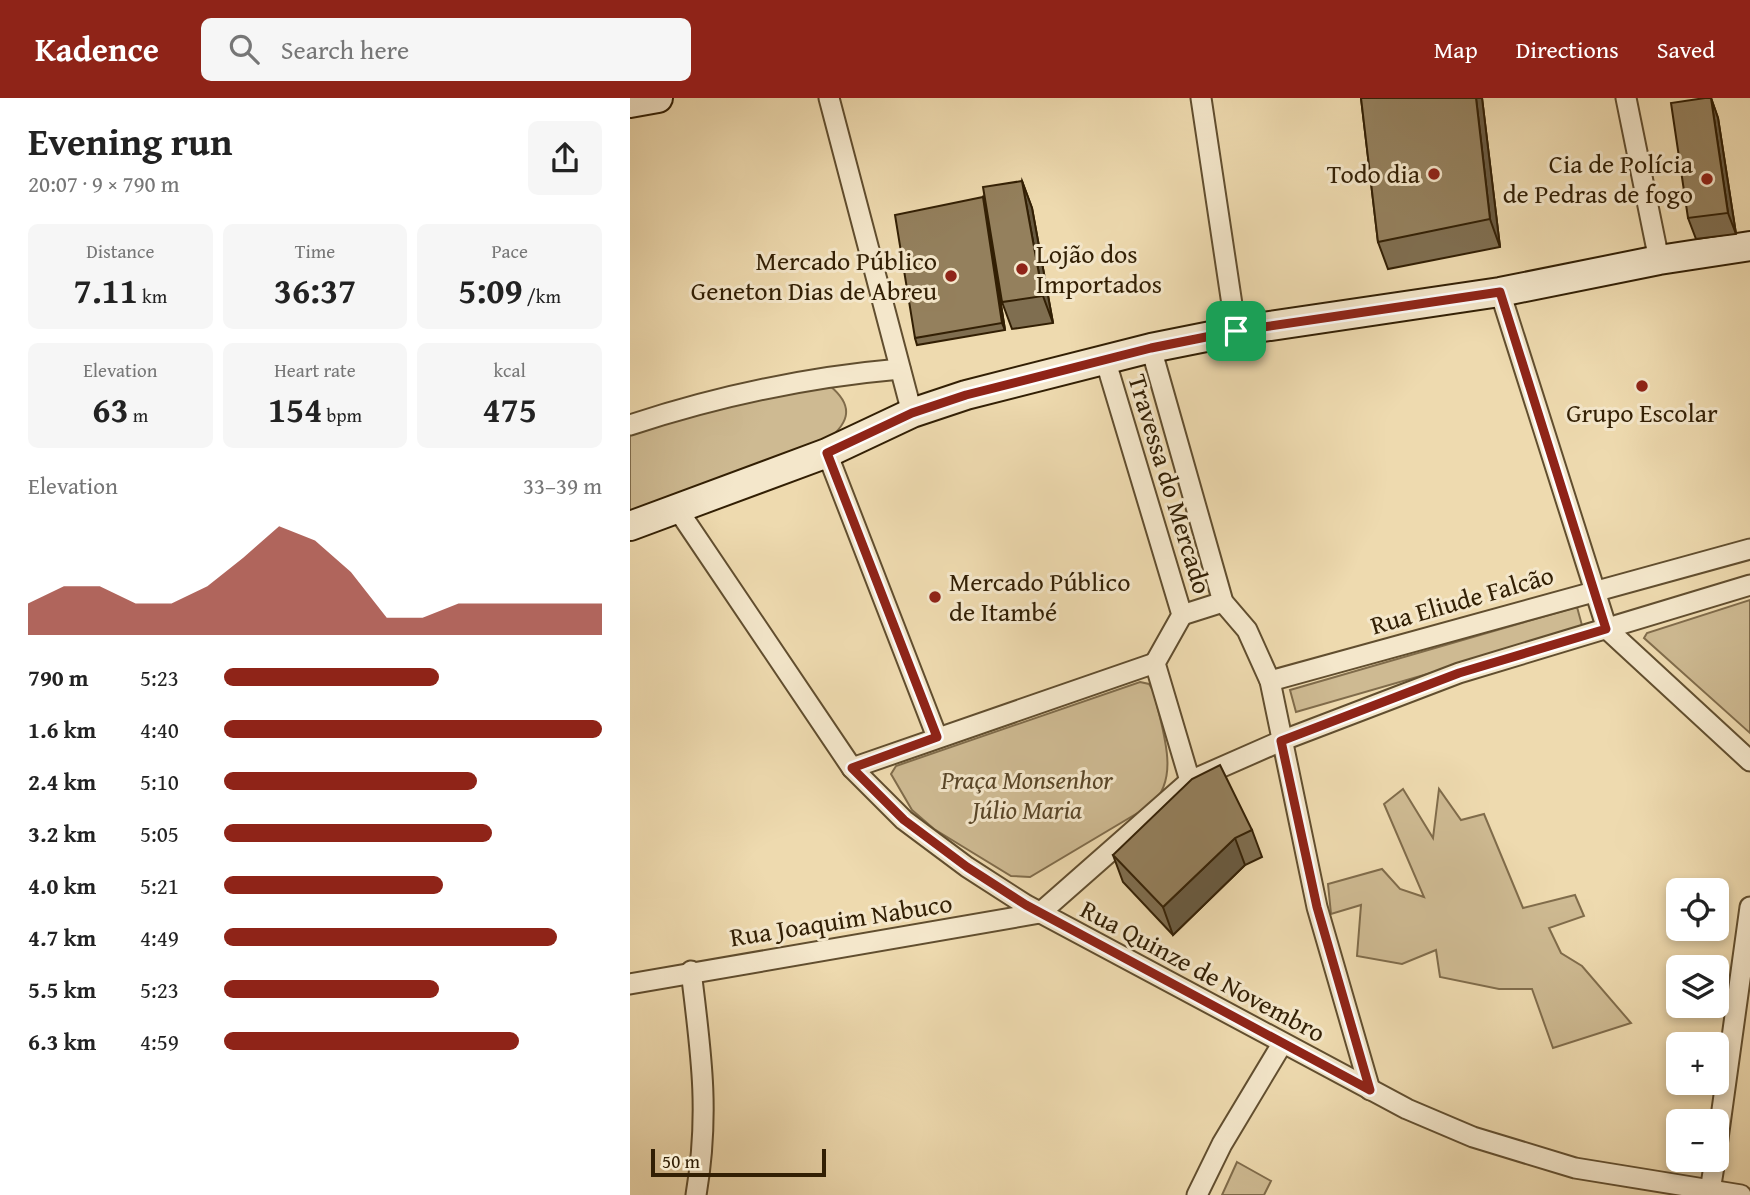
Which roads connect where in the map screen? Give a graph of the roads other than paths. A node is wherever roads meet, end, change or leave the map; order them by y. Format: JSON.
{"nodes":[{"id":1,"x":658,"y":98,"type":"edge"},
{"id":2,"x":829,"y":98,"type":"edge"},
{"id":3,"x":1201,"y":98,"type":"edge"},
{"id":4,"x":1626,"y":98,"type":"edge"},
{"id":5,"x":630,"y":103,"type":"edge"},
{"id":6,"x":1750,"y":246,"type":"edge"},
{"id":7,"x":1659,"y":260,"type":"junction"},
{"id":8,"x":1500,"y":292,"type":"junction"},
{"id":9,"x":1236,"y":331,"type":"junction"},
{"id":10,"x":1151,"y":348,"type":"junction"},
{"id":11,"x":1105,"y":359,"type":"junction"},
{"id":12,"x":900,"y":369,"type":"junction"},
{"id":13,"x":912,"y":413,"type":"junction"},
{"id":14,"x":630,"y":425,"type":"edge"},
{"id":15,"x":827,"y":453,"type":"junction"},
{"id":16,"x":678,"y":510,"type":"junction"},
{"id":17,"x":630,"y":526,"type":"edge"},
{"id":18,"x":1750,"y":549,"type":"edge"},
{"id":19,"x":1750,"y":585,"type":"edge"},
{"id":20,"x":1595,"y":590,"type":"junction"},
{"id":21,"x":1223,"y":602,"type":"junction"},
{"id":22,"x":1182,"y":615,"type":"junction"},
{"id":23,"x":1606,"y":629,"type":"junction"},
{"id":24,"x":1155,"y":663,"type":"junction"},
{"id":25,"x":1270,"y":681,"type":"junction"},
{"id":26,"x":937,"y":737,"type":"junction"},
{"id":27,"x":1281,"y":741,"type":"junction"},
{"id":28,"x":1750,"y":761,"type":"edge"},
{"id":29,"x":852,"y":768,"type":"junction"},
{"id":30,"x":1190,"y":781,"type":"junction"},
{"id":31,"x":1750,"y":907,"type":"edge"},
{"id":32,"x":1040,"y":913,"type":"junction"},
{"id":33,"x":691,"y":971,"type":"junction"},
{"id":34,"x":630,"y":984,"type":"edge"},
{"id":35,"x":1282,"y":1044,"type":"junction"},
{"id":36,"x":1370,"y":1090,"type":"junction"},
{"id":37,"x":1722,"y":1109,"type":"edge"},
{"id":38,"x":1713,"y":1172,"type":"edge"},
{"id":39,"x":1710,"y":1191,"type":"junction"},
{"id":40,"x":696,"y":1195,"type":"edge"},
{"id":41,"x":1197,"y":1195,"type":"edge"},
{"id":42,"x":1741,"y":1195,"type":"edge"}],
"edges":[{"from":1,"to":5,"type":"street"},
{"from":2,"to":12,"type":"street"},
{"from":3,"to":9,"type":"street"},
{"from":4,"to":7,"type":"street"},
{"from":6,"to":7,"type":"street"},
{"from":7,"to":8,"type":"street"},
{"from":8,"to":9,"type":"street"},
{"from":8,"to":20,"type":"street"},
{"from":9,"to":10,"type":"street"},
{"from":10,"to":11,"type":"street"},
{"from":10,"to":21,"type":"street"},
{"from":11,"to":13,"type":"street"},
{"from":11,"to":22,"type":"street","name":"Travessa do Mercado"},
{"from":12,"to":13,"type":"street"},
{"from":12,"to":14,"type":"street"},
{"from":13,"to":15,"type":"street"},
{"from":15,"to":16,"type":"street"},
{"from":15,"to":26,"type":"street"},
{"from":16,"to":17,"type":"street"},
{"from":16,"to":29,"type":"street","name":"Rua Quinze de Novembro"},
{"from":18,"to":20,"type":"street","name":"Rua Eliude Falcão"},
{"from":19,"to":23,"type":"street"},
{"from":20,"to":23,"type":"street"},
{"from":20,"to":25,"type":"street","name":"Rua Eliude Falcão"},
{"from":21,"to":22,"type":"street"},
{"from":21,"to":25,"type":"street"},
{"from":22,"to":24,"type":"street","name":"Travessa do Mercado"},
{"from":23,"to":27,"type":"street"},
{"from":23,"to":28,"type":"street"},
{"from":24,"to":26,"type":"street"},
{"from":24,"to":30,"type":"street"},
{"from":25,"to":27,"type":"street"},
{"from":26,"to":29,"type":"street"},
{"from":27,"to":30,"type":"street"},
{"from":27,"to":36,"type":"street"},
{"from":29,"to":32,"type":"street","name":"Rua Quinze de Novembro"},
{"from":30,"to":32,"type":"street"},
{"from":31,"to":37,"type":"street"},
{"from":32,"to":33,"type":"street","name":"Rua Joaquim Nabuco"},
{"from":32,"to":35,"type":"street","name":"Rua Quinze de Novembro"},
{"from":33,"to":34,"type":"street","name":"Rua Joaquim Nabuco"},
{"from":33,"to":40,"type":"street"},
{"from":35,"to":36,"type":"street","name":"Rua Quinze de Novembro"},
{"from":35,"to":41,"type":"street"},
{"from":36,"to":39,"type":"street","name":"Rua Quinze de Novembro"},
{"from":38,"to":39,"type":"street"},
{"from":39,"to":42,"type":"street","name":"Rua Quinze de Novembro"}]}
